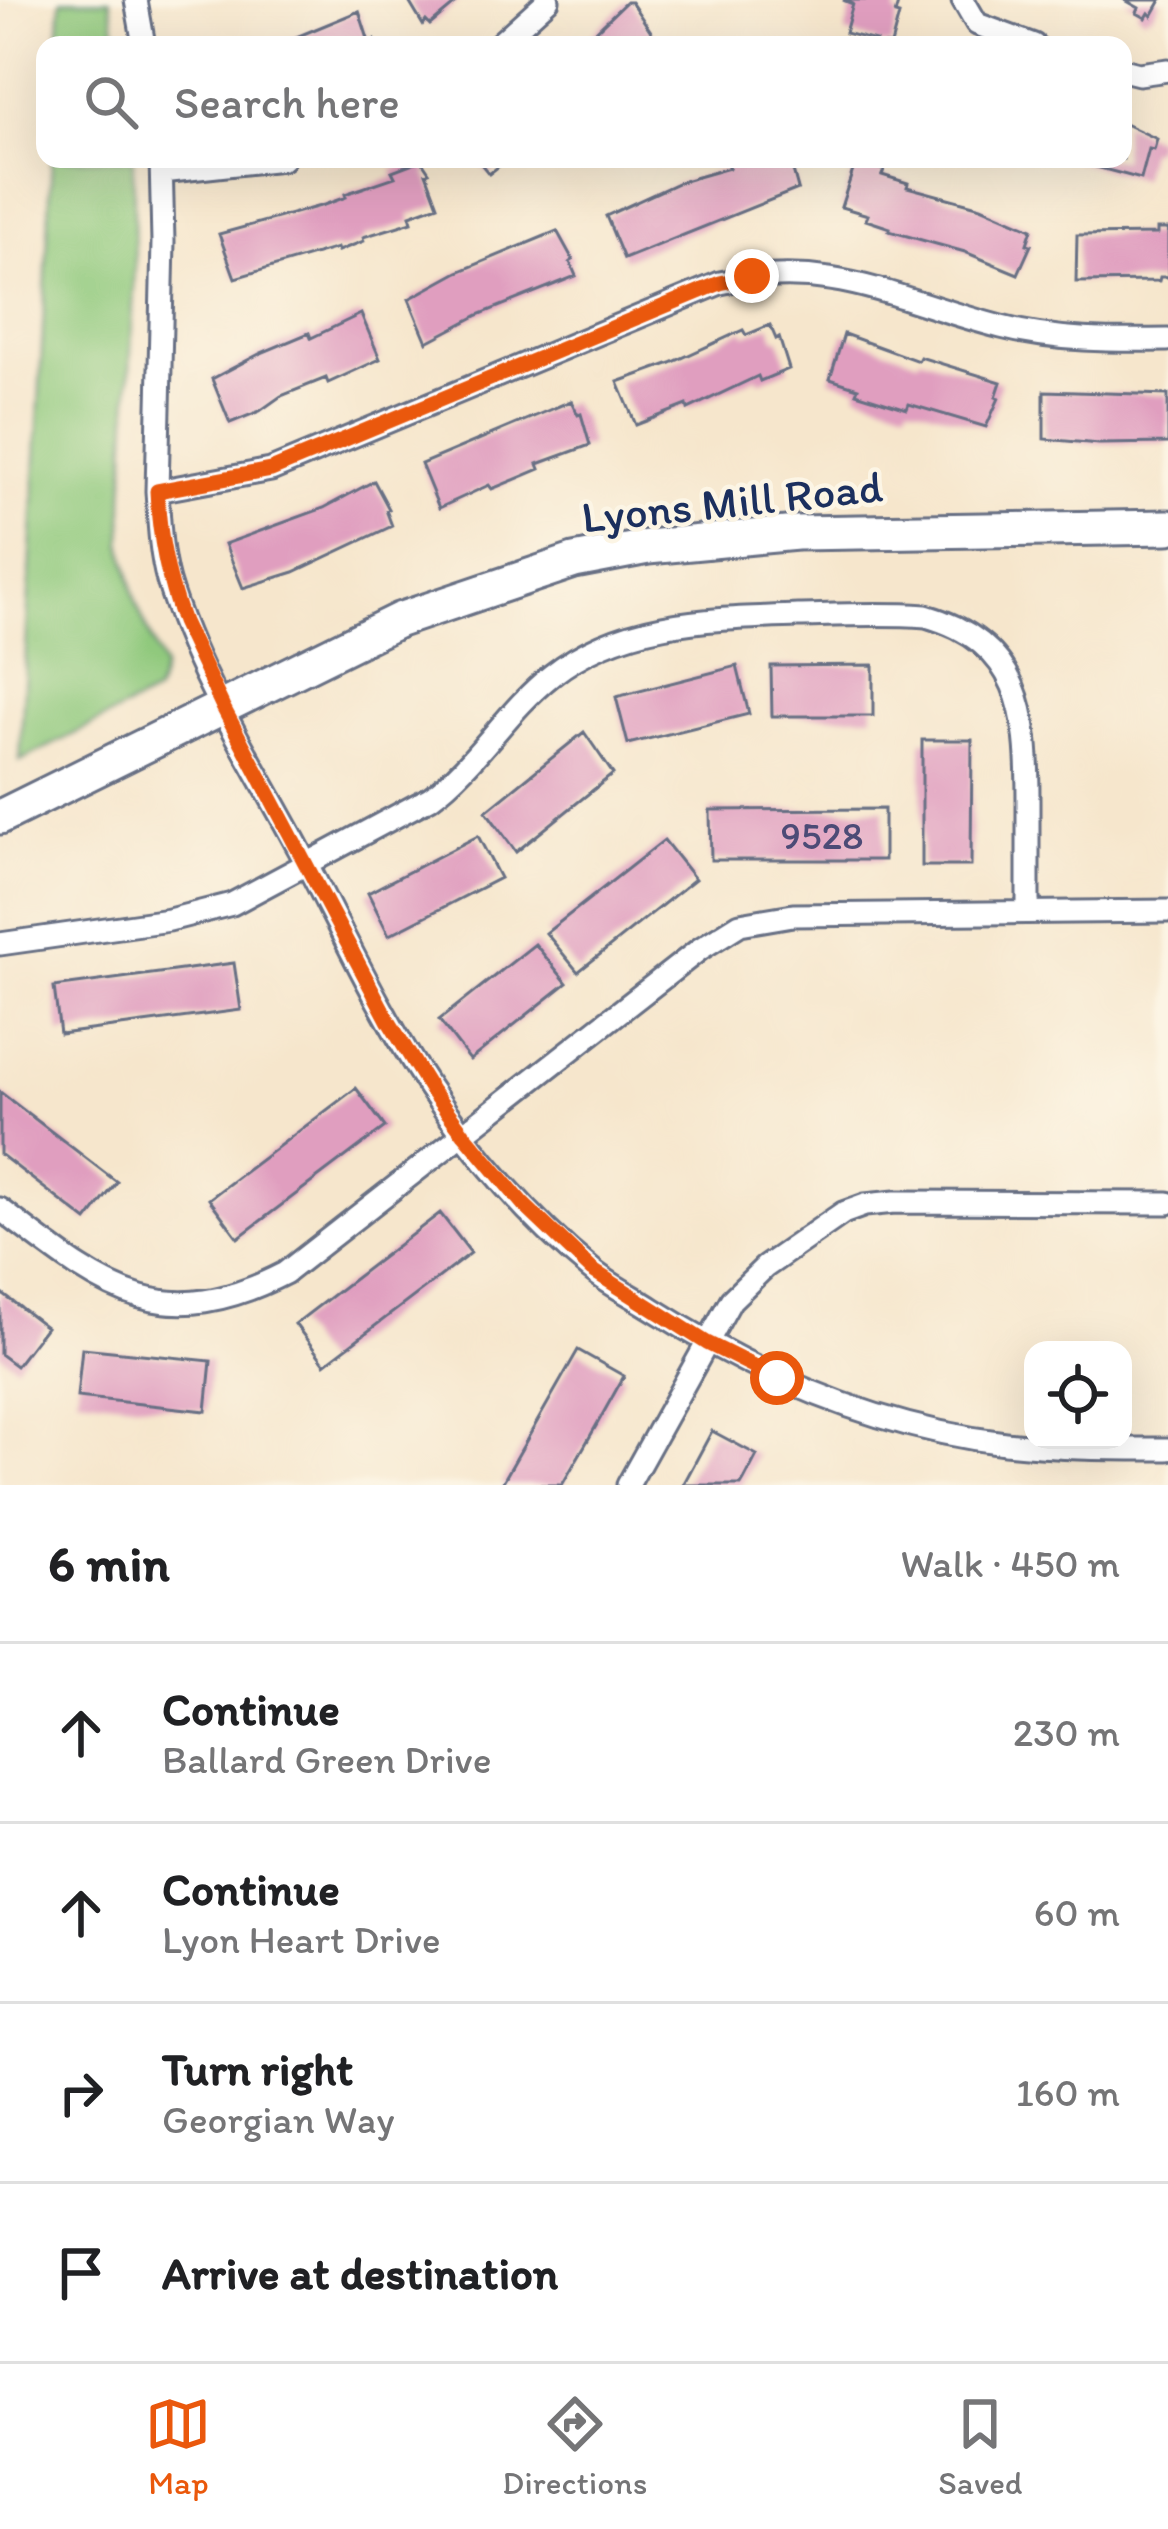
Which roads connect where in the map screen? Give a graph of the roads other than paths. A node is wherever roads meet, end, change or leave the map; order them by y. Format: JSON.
{"nodes":[{"id":1,"x":136,"y":0,"type":"edge"},
{"id":2,"x":548,"y":0,"type":"edge"},
{"id":3,"x":963,"y":0,"type":"edge"},
{"id":4,"x":142,"y":36,"type":"edge"},
{"id":5,"x":508,"y":36,"type":"edge"},
{"id":6,"x":1010,"y":36,"type":"edge"},
{"id":7,"x":1168,"y":70,"type":"edge"},
{"id":8,"x":1132,"y":72,"type":"edge"},
{"id":9,"x":162,"y":168,"type":"edge"},
{"id":10,"x":1168,"y":340,"type":"edge"},
{"id":11,"x":157,"y":491,"type":"junction"},
{"id":12,"x":1168,"y":527,"type":"edge"},
{"id":13,"x":223,"y":707,"type":"junction"},
{"id":14,"x":0,"y":817,"type":"edge"},
{"id":15,"x":306,"y":864,"type":"junction"},
{"id":16,"x":1028,"y":911,"type":"junction"},
{"id":17,"x":1168,"y":911,"type":"edge"},
{"id":18,"x":0,"y":944,"type":"edge"},
{"id":19,"x":464,"y":1134,"type":"junction"},
{"id":20,"x":1168,"y":1203,"type":"edge"},
{"id":21,"x":0,"y":1209,"type":"edge"},
{"id":22,"x":707,"y":1343,"type":"junction"},
{"id":23,"x":1168,"y":1449,"type":"edge"},
{"id":24,"x":628,"y":1485,"type":"edge"}],
"edges":[{"from":1,"to":4,"type":"street"},
{"from":2,"to":5,"type":"street"},
{"from":3,"to":6,"type":"street"},
{"from":7,"to":8,"type":"street"},
{"from":9,"to":11,"type":"street"},
{"from":10,"to":11,"type":"street"},
{"from":11,"to":13,"type":"street"},
{"from":12,"to":13,"type":"main road","name":"Lyons Mill Road"},
{"from":13,"to":14,"type":"main road","name":"Lyons Mill Road"},
{"from":13,"to":15,"type":"street"},
{"from":15,"to":16,"type":"street"},
{"from":15,"to":18,"type":"street"},
{"from":15,"to":19,"type":"street"},
{"from":16,"to":17,"type":"street"},
{"from":16,"to":19,"type":"street"},
{"from":19,"to":21,"type":"street"},
{"from":19,"to":22,"type":"street"},
{"from":20,"to":22,"type":"street"},
{"from":22,"to":23,"type":"street"},
{"from":22,"to":24,"type":"street"}]}
